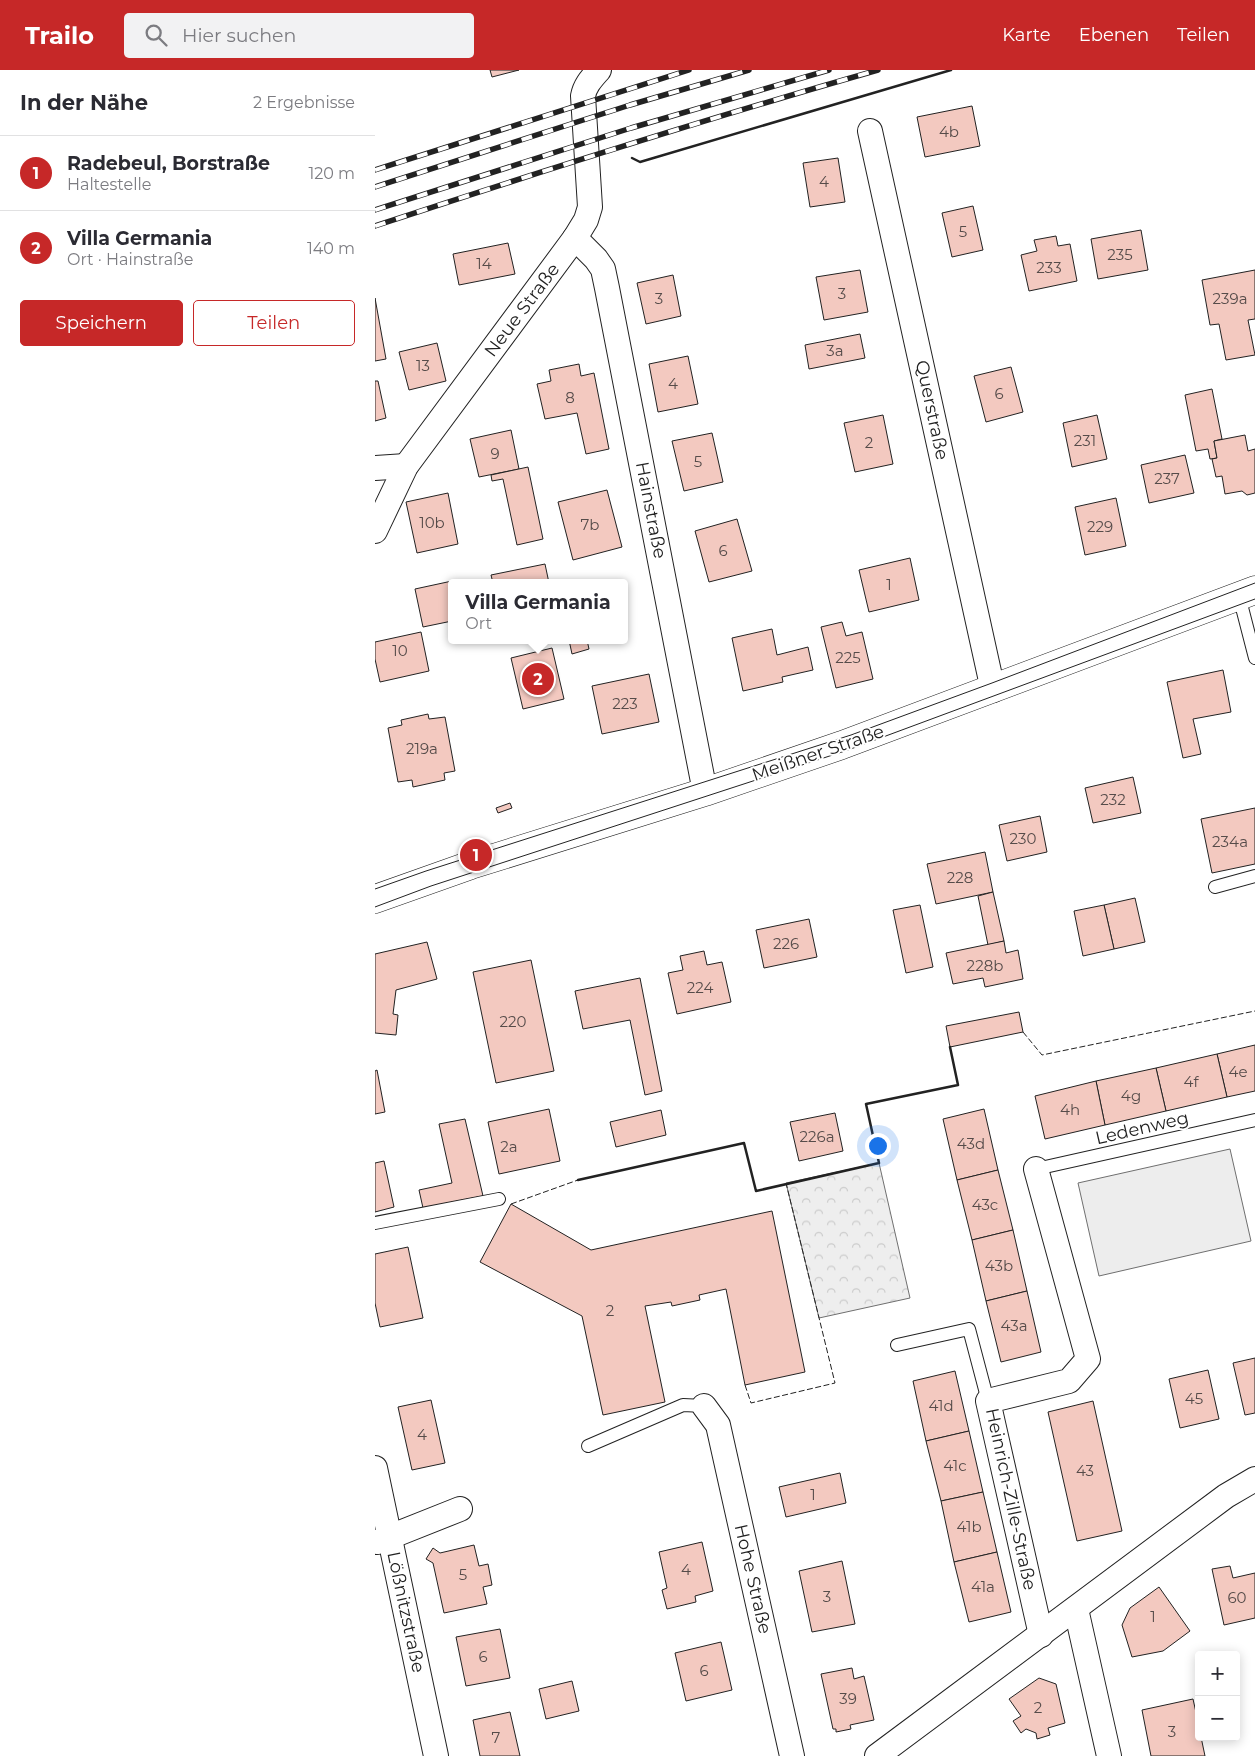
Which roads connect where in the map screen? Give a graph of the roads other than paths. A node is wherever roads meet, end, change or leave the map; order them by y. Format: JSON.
{"nodes":[{"id":1,"x":590,"y":74,"type":"edge"},
{"id":2,"x":870,"y":130,"type":"dead end"},
{"id":3,"x":575,"y":238,"type":"junction"},
{"id":4,"x":406,"y":466,"type":"junction"},
{"id":5,"x":375,"y":468,"type":"edge"},
{"id":6,"x":375,"y":531,"type":"edge"},
{"id":7,"x":1247,"y":593,"type":"edge"},
{"id":8,"x":1255,"y":658,"type":"edge"},
{"id":9,"x":993,"y":690,"type":"junction"},
{"id":10,"x":705,"y":792,"type":"junction"},
{"id":11,"x":1255,"y":876,"type":"edge"},
{"id":12,"x":1215,"y":887,"type":"dead end"},
{"id":13,"x":375,"y":899,"type":"edge"},
{"id":14,"x":1255,"y":1120,"type":"edge"},
{"id":15,"x":1036,"y":1169,"type":"joint"},
{"id":16,"x":499,"y":1199,"type":"dead end"},
{"id":17,"x":375,"y":1223,"type":"edge"},
{"id":18,"x":897,"y":1345,"type":"dead end"},
{"id":19,"x":988,"y":1401,"type":"junction"},
{"id":20,"x":704,"y":1406,"type":"joint"},
{"id":21,"x":588,"y":1446,"type":"dead end"},
{"id":22,"x":375,"y":1468,"type":"edge"},
{"id":23,"x":1255,"y":1479,"type":"edge"},
{"id":24,"x":460,"y":1509,"type":"dead end"},
{"id":25,"x":382,"y":1540,"type":"edge"},
{"id":26,"x":1076,"y":1609,"type":"junction"},
{"id":27,"x":1041,"y":1635,"type":"junction"},
{"id":28,"x":436,"y":1756,"type":"edge"},
{"id":29,"x":792,"y":1756,"type":"edge"},
{"id":30,"x":877,"y":1756,"type":"edge"},
{"id":31,"x":1109,"y":1756,"type":"edge"}],
"edges":[{"from":1,"to":3,"type":"street","name":"Neue Straße"},
{"from":2,"to":9,"type":"street","name":"Querstraße"},
{"from":3,"to":4,"type":"street","name":"Neue Straße"},
{"from":3,"to":10,"type":"street","name":"Hainstraße"},
{"from":4,"to":5,"type":"street"},
{"from":4,"to":6,"type":"street","name":"Neue Straße"},
{"from":7,"to":8,"type":"lane"},
{"from":7,"to":9,"type":"main road","name":"Meißner Straße"},
{"from":9,"to":10,"type":"main road","name":"Meißner Straße"},
{"from":10,"to":13,"type":"main road","name":"Meißner Straße"},
{"from":11,"to":12,"type":"lane"},
{"from":14,"to":15,"type":"lane","name":"Ledenweg"},
{"from":15,"to":19,"type":"street","name":"Heinrich-Zille-Straße"},
{"from":16,"to":17,"type":"lane"},
{"from":18,"to":19,"type":"lane"},
{"from":19,"to":27,"type":"street","name":"Heinrich-Zille-Straße"},
{"from":20,"to":21,"type":"lane"},
{"from":20,"to":29,"type":"street","name":"Hohe Straße"},
{"from":22,"to":25,"type":"street","name":"Lößnitzstraße"},
{"from":23,"to":26,"type":"street"},
{"from":24,"to":25,"type":"street"},
{"from":25,"to":28,"type":"street","name":"Lößnitzstraße"},
{"from":26,"to":27,"type":"street"},
{"from":26,"to":31,"type":"street"},
{"from":27,"to":30,"type":"street"}]}
